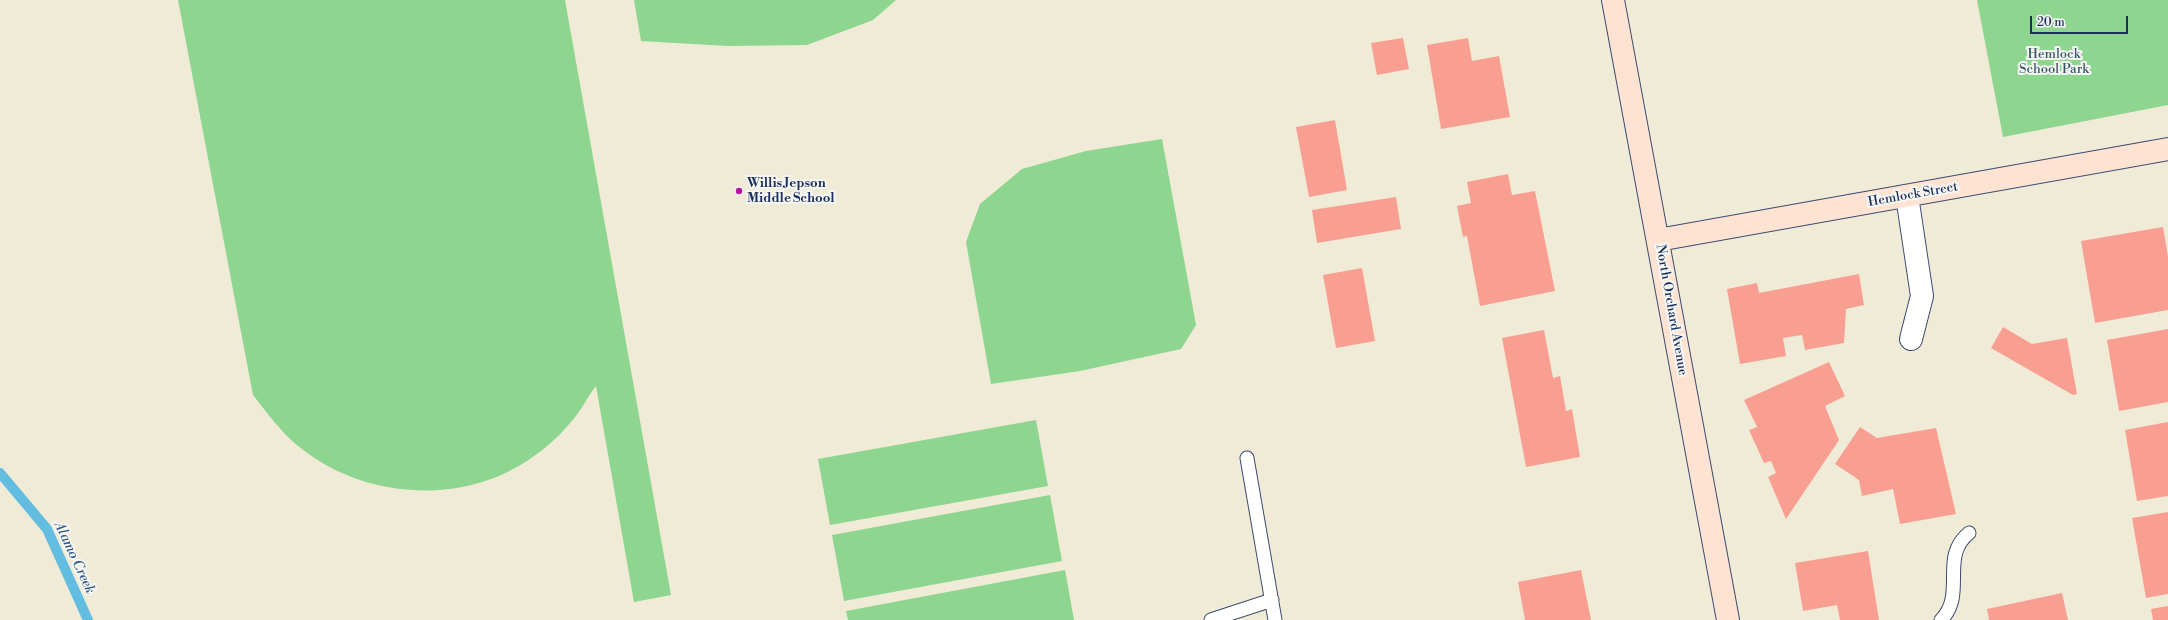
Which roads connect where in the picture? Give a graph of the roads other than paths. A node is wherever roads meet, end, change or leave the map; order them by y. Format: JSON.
{"nodes":[{"id":1,"x":1613,"y":0,"type":"edge"},
{"id":2,"x":2168,"y":149,"type":"edge"},
{"id":3,"x":1907,"y":196,"type":"junction"},
{"id":4,"x":1658,"y":240,"type":"junction"},
{"id":5,"x":1911,"y":338,"type":"dead end"},
{"id":6,"x":1247,"y":458,"type":"dead end"},
{"id":7,"x":1969,"y":533,"type":"dead end"},
{"id":8,"x":1272,"y":600,"type":"junction"},
{"id":9,"x":1211,"y":620,"type":"edge"},
{"id":10,"x":1275,"y":620,"type":"edge"},
{"id":11,"x":1728,"y":620,"type":"edge"},
{"id":12,"x":1941,"y":620,"type":"edge"}],
"edges":[{"from":1,"to":4,"type":"street","name":"North Orchard Avenue"},
{"from":2,"to":3,"type":"street","name":"Hemlock Street"},
{"from":3,"to":4,"type":"street","name":"Hemlock Street"},
{"from":3,"to":5,"type":"street"},
{"from":4,"to":11,"type":"street","name":"North Orchard Avenue"},
{"from":6,"to":8,"type":"lane"},
{"from":7,"to":12,"type":"lane"},
{"from":8,"to":9,"type":"lane"},
{"from":8,"to":10,"type":"lane"}]}
